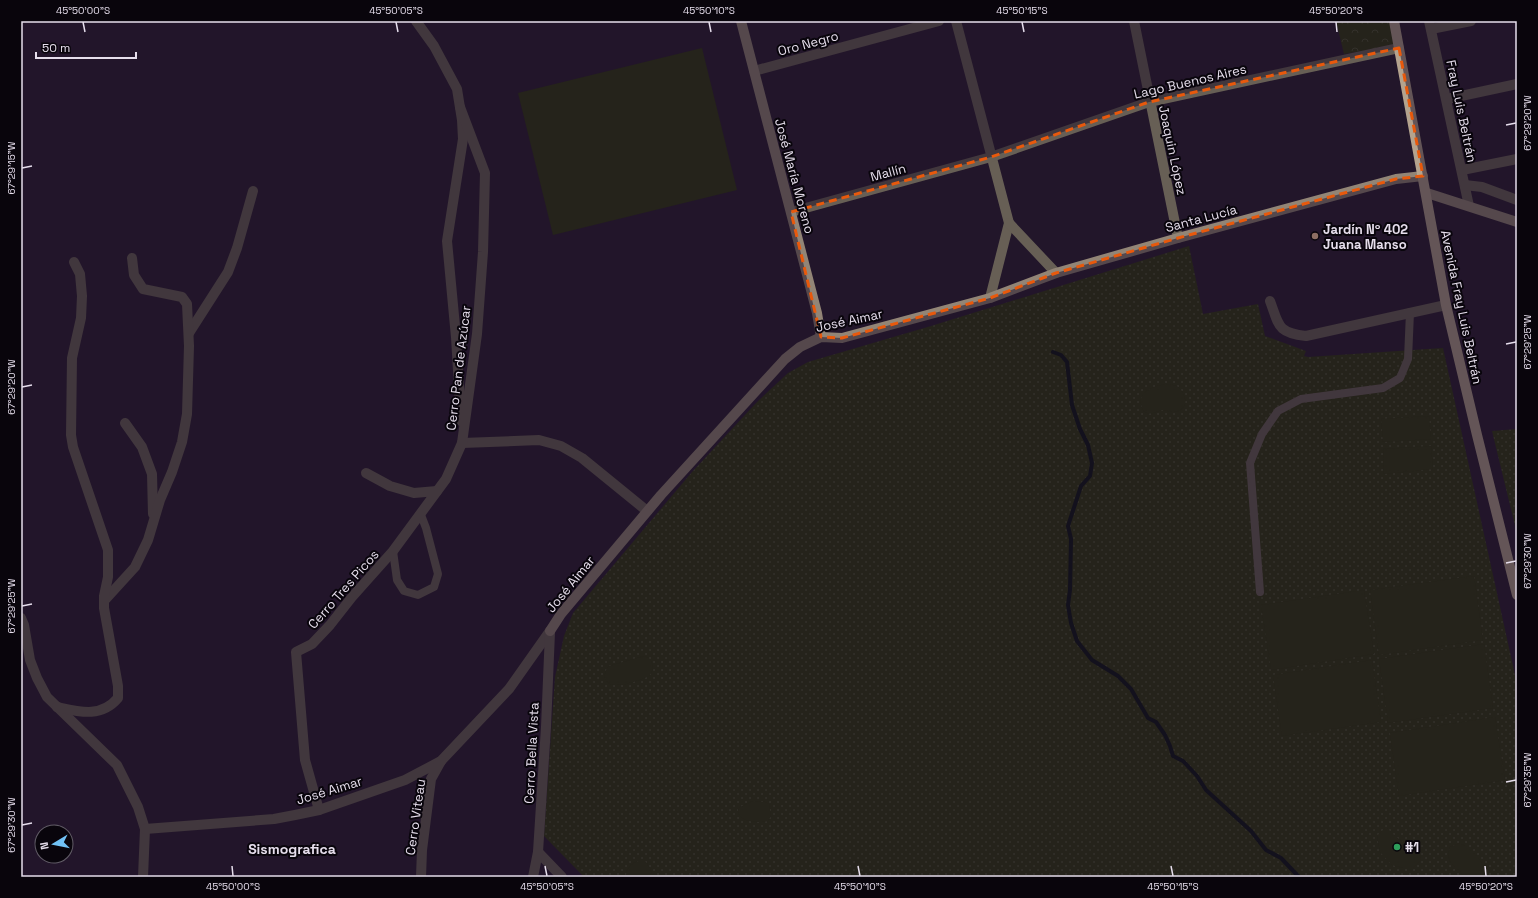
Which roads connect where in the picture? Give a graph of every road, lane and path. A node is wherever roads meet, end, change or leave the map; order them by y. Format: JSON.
{"nodes":[{"id":1,"x":416,"y":21,"type":"edge"},
{"id":2,"x":741,"y":21,"type":"edge"},
{"id":3,"x":939,"y":21,"type":"edge"},
{"id":4,"x":956,"y":21,"type":"edge"},
{"id":5,"x":1134,"y":21,"type":"edge"},
{"id":6,"x":1394,"y":21,"type":"edge"},
{"id":7,"x":1471,"y":21,"type":"edge"},
{"id":8,"x":1430,"y":25,"type":"edge"},
{"id":9,"x":1399,"y":48,"type":"junction"},
{"id":10,"x":754,"y":72,"type":"junction"},
{"id":11,"x":1517,"y":84,"type":"edge"},
{"id":12,"x":1446,"y":99,"type":"junction"},
{"id":13,"x":1149,"y":102,"type":"junction"},
{"id":14,"x":460,"y":107,"type":"junction"},
{"id":15,"x":991,"y":157,"type":"junction"},
{"id":16,"x":1517,"y":159,"type":"edge"},
{"id":17,"x":1462,"y":170,"type":"junction"},
{"id":18,"x":1423,"y":176,"type":"junction"},
{"id":19,"x":1465,"y":185,"type":"junction"},
{"id":20,"x":252,"y":191,"type":"dead end"},
{"id":21,"x":1427,"y":193,"type":"junction"},
{"id":22,"x":1517,"y":200,"type":"edge"},
{"id":23,"x":1469,"y":206,"type":"junction"},
{"id":24,"x":791,"y":212,"type":"junction"},
{"id":25,"x":1517,"y":222,"type":"edge"},
{"id":26,"x":1009,"y":223,"type":"junction"},
{"id":27,"x":1178,"y":238,"type":"junction"},
{"id":28,"x":132,"y":258,"type":"dead end"},
{"id":29,"x":74,"y":262,"type":"dead end"},
{"id":30,"x":1056,"y":273,"type":"junction"},
{"id":31,"x":990,"y":298,"type":"junction"},
{"id":32,"x":1270,"y":301,"type":"dead end"},
{"id":33,"x":1446,"y":305,"type":"junction"},
{"id":34,"x":1410,"y":312,"type":"junction"},
{"id":35,"x":189,"y":333,"type":"junction"},
{"id":36,"x":821,"y":337,"type":"junction"},
{"id":37,"x":125,"y":423,"type":"dead end"},
{"id":38,"x":462,"y":443,"type":"junction"},
{"id":39,"x":366,"y":474,"type":"dead end"},
{"id":40,"x":437,"y":491,"type":"junction"},
{"id":41,"x":647,"y":511,"type":"junction"},
{"id":42,"x":421,"y":515,"type":"junction"},
{"id":43,"x":153,"y":522,"type":"junction"},
{"id":44,"x":393,"y":551,"type":"junction"},
{"id":45,"x":1260,"y":592,"type":"dead end"},
{"id":46,"x":1517,"y":595,"type":"edge"},
{"id":47,"x":104,"y":601,"type":"junction"},
{"id":48,"x":21,"y":618,"type":"edge"},
{"id":49,"x":550,"y":631,"type":"junction"},
{"id":50,"x":57,"y":707,"type":"junction"},
{"id":51,"x":441,"y":762,"type":"junction"},
{"id":52,"x":318,"y":810,"type":"junction"},
{"id":53,"x":145,"y":829,"type":"junction"},
{"id":54,"x":538,"y":852,"type":"junction"},
{"id":55,"x":142,"y":877,"type":"edge"},
{"id":56,"x":421,"y":877,"type":"edge"},
{"id":57,"x":533,"y":877,"type":"edge"},
{"id":58,"x":562,"y":877,"type":"edge"}],
"edges":[{"from":1,"to":14,"type":"street","name":"Cerro Pan de Azúcar"},
{"from":2,"to":10,"type":"street","name":"José María Moreno"},
{"from":3,"to":10,"type":"street","name":"Oro Negro"},
{"from":4,"to":15,"type":"street"},
{"from":5,"to":13,"type":"street","name":"Joaquin López"},
{"from":6,"to":9,"type":"main road","name":"Avenida Fray Luis Beltrán"},
{"from":7,"to":8,"type":"street"},
{"from":8,"to":12,"type":"street","name":"Fray Luis Beltrán"},
{"from":9,"to":13,"type":"street","name":"Lago Buenos Aires"},
{"from":9,"to":18,"type":"main road","name":"Avenida Fray Luis Beltrán"},
{"from":10,"to":24,"type":"street","name":"José María Moreno"},
{"from":11,"to":12,"type":"street"},
{"from":12,"to":17,"type":"street","name":"Fray Luis Beltrán"},
{"from":13,"to":15,"type":"street","name":"Lago Buenos Aires"},
{"from":13,"to":27,"type":"street","name":"Joaquin López"},
{"from":14,"to":38,"type":"street","name":"Cerro Pan de Azúcar"},
{"from":14,"to":38,"type":"street","name":"Cerro Pan de Azúcar"},
{"from":15,"to":24,"type":"street","name":"Mallín"},
{"from":15,"to":26,"type":"street"},
{"from":16,"to":17,"type":"street"},
{"from":17,"to":19,"type":"street","name":"Fray Luis Beltrán"},
{"from":18,"to":21,"type":"main road","name":"Avenida Fray Luis Beltrán"},
{"from":18,"to":27,"type":"street","name":"Santa Lucía"},
{"from":19,"to":22,"type":"street"},
{"from":19,"to":23,"type":"street","name":"Fray Luis Beltrán"},
{"from":20,"to":35,"type":"street"},
{"from":21,"to":23,"type":"street"},
{"from":21,"to":33,"type":"main road","name":"Avenida Fray Luis Beltrán"},
{"from":23,"to":25,"type":"street"},
{"from":24,"to":36,"type":"street","name":"José María Moreno"},
{"from":26,"to":30,"type":"street"},
{"from":26,"to":31,"type":"street"},
{"from":27,"to":30,"type":"street","name":"Santa Lucía"},
{"from":28,"to":35,"type":"street"},
{"from":29,"to":47,"type":"street"},
{"from":30,"to":31,"type":"street","name":"Santa Lucía"},
{"from":31,"to":36,"type":"street","name":"José Aimar"},
{"from":32,"to":34,"type":"street"},
{"from":33,"to":34,"type":"street"},
{"from":33,"to":46,"type":"main road","name":"Avenida Fray Luis Beltrán"},
{"from":34,"to":45,"type":"lane"},
{"from":35,"to":43,"type":"street"},
{"from":36,"to":41,"type":"street","name":"José Aimar"},
{"from":37,"to":43,"type":"street"},
{"from":38,"to":40,"type":"street","name":"Cerro Tres Picos"},
{"from":38,"to":41,"type":"street"},
{"from":39,"to":40,"type":"street"},
{"from":40,"to":42,"type":"street","name":"Cerro Tres Picos"},
{"from":41,"to":49,"type":"street","name":"José Aimar"},
{"from":42,"to":44,"type":"street","name":"Cerro Tres Picos"},
{"from":42,"to":44,"type":"lane"},
{"from":43,"to":47,"type":"street"},
{"from":44,"to":52,"type":"street","name":"Cerro Tres Picos"},
{"from":47,"to":50,"type":"street"},
{"from":48,"to":50,"type":"street"},
{"from":49,"to":51,"type":"street","name":"José Aimar"},
{"from":49,"to":54,"type":"street","name":"Cerro Bella Vista"},
{"from":50,"to":53,"type":"street"},
{"from":51,"to":52,"type":"street","name":"José Aimar"},
{"from":51,"to":56,"type":"street","name":"Cerro Viteau"},
{"from":52,"to":53,"type":"street","name":"José Aimar"},
{"from":53,"to":55,"type":"street"},
{"from":54,"to":57,"type":"street","name":"Cerro Bella Vista"},
{"from":54,"to":58,"type":"street"}]}
